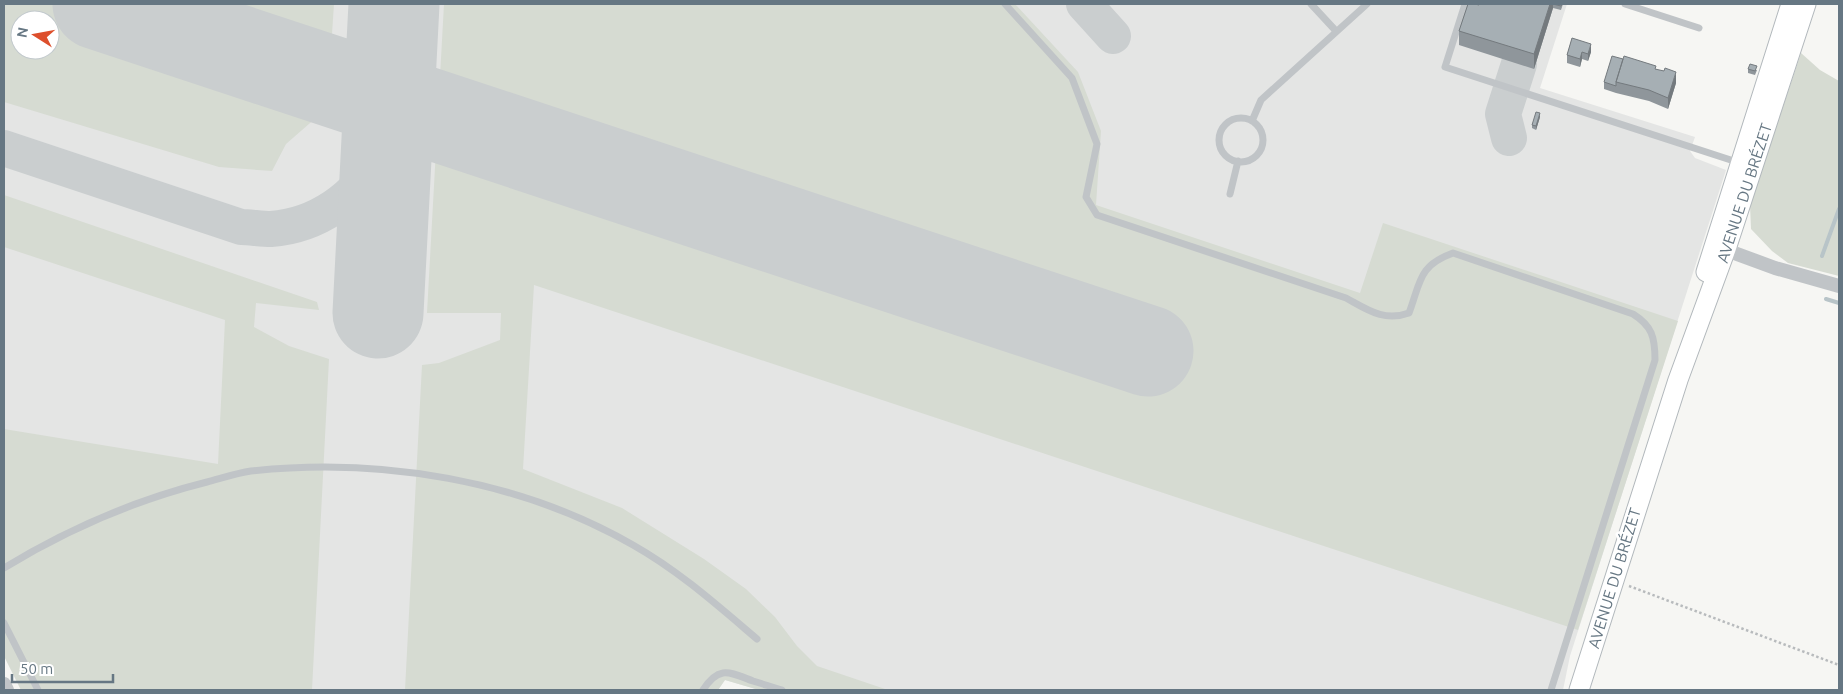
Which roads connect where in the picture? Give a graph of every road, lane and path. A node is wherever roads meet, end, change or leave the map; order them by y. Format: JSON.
{"nodes":[{"id":1,"x":1005,"y":4,"type":"edge"},
{"id":2,"x":1312,"y":4,"type":"edge"},
{"id":3,"x":1367,"y":4,"type":"edge"},
{"id":4,"x":1465,"y":4,"type":"edge"},
{"id":5,"x":1625,"y":4,"type":"edge"},
{"id":6,"x":1791,"y":4,"type":"edge"},
{"id":7,"x":1806,"y":4,"type":"edge"},
{"id":8,"x":1699,"y":28,"type":"dead end"},
{"id":9,"x":1336,"y":31,"type":"junction"},
{"id":10,"x":1252,"y":121,"type":"junction"},
{"id":11,"x":1238,"y":162,"type":"junction"},
{"id":12,"x":1746,"y":164,"type":"junction"},
{"id":13,"x":1230,"y":194,"type":"dead end"},
{"id":14,"x":1719,"y":247,"type":"junction"},
{"id":15,"x":1839,"y":286,"type":"edge"},
{"id":16,"x":4,"y":568,"type":"edge"},
{"id":17,"x":1614,"y":579,"type":"junction"},
{"id":18,"x":4,"y":623,"type":"edge"},
{"id":19,"x":757,"y":639,"type":"dead end"},
{"id":20,"x":1839,"y":665,"type":"edge"},
{"id":21,"x":4,"y":684,"type":"edge"},
{"id":22,"x":7,"y":690,"type":"edge"},
{"id":23,"x":38,"y":690,"type":"edge"},
{"id":24,"x":703,"y":690,"type":"edge"},
{"id":25,"x":782,"y":690,"type":"edge"},
{"id":26,"x":1551,"y":690,"type":"edge"},
{"id":27,"x":1580,"y":690,"type":"edge"}],
"edges":[{"from":1,"to":26,"type":"lane"},
{"from":2,"to":9,"type":"lane"},
{"from":3,"to":9,"type":"lane"},
{"from":4,"to":12,"type":"lane"},
{"from":5,"to":8,"type":"lane"},
{"from":6,"to":12,"type":"main road","name":"AVENUE DU BRÉZET"},
{"from":7,"to":12,"type":"main road","name":"AVENUE DU BRÉZET"},
{"from":9,"to":10,"type":"lane"},
{"from":10,"to":11,"type":"lane"},
{"from":10,"to":11,"type":"lane"},
{"from":11,"to":13,"type":"lane"},
{"from":12,"to":14,"type":"main road","name":"AVENUE DU BRÉZET"},
{"from":14,"to":15,"type":"street"},
{"from":14,"to":17,"type":"main road","name":"AVENUE DU BRÉZET"},
{"from":16,"to":19,"type":"lane"},
{"from":17,"to":20,"type":"path"},
{"from":17,"to":27,"type":"main road","name":"AVENUE DU BRÉZET"},
{"from":18,"to":23,"type":"lane"},
{"from":21,"to":22,"type":"street"},
{"from":24,"to":25,"type":"lane"}]}
